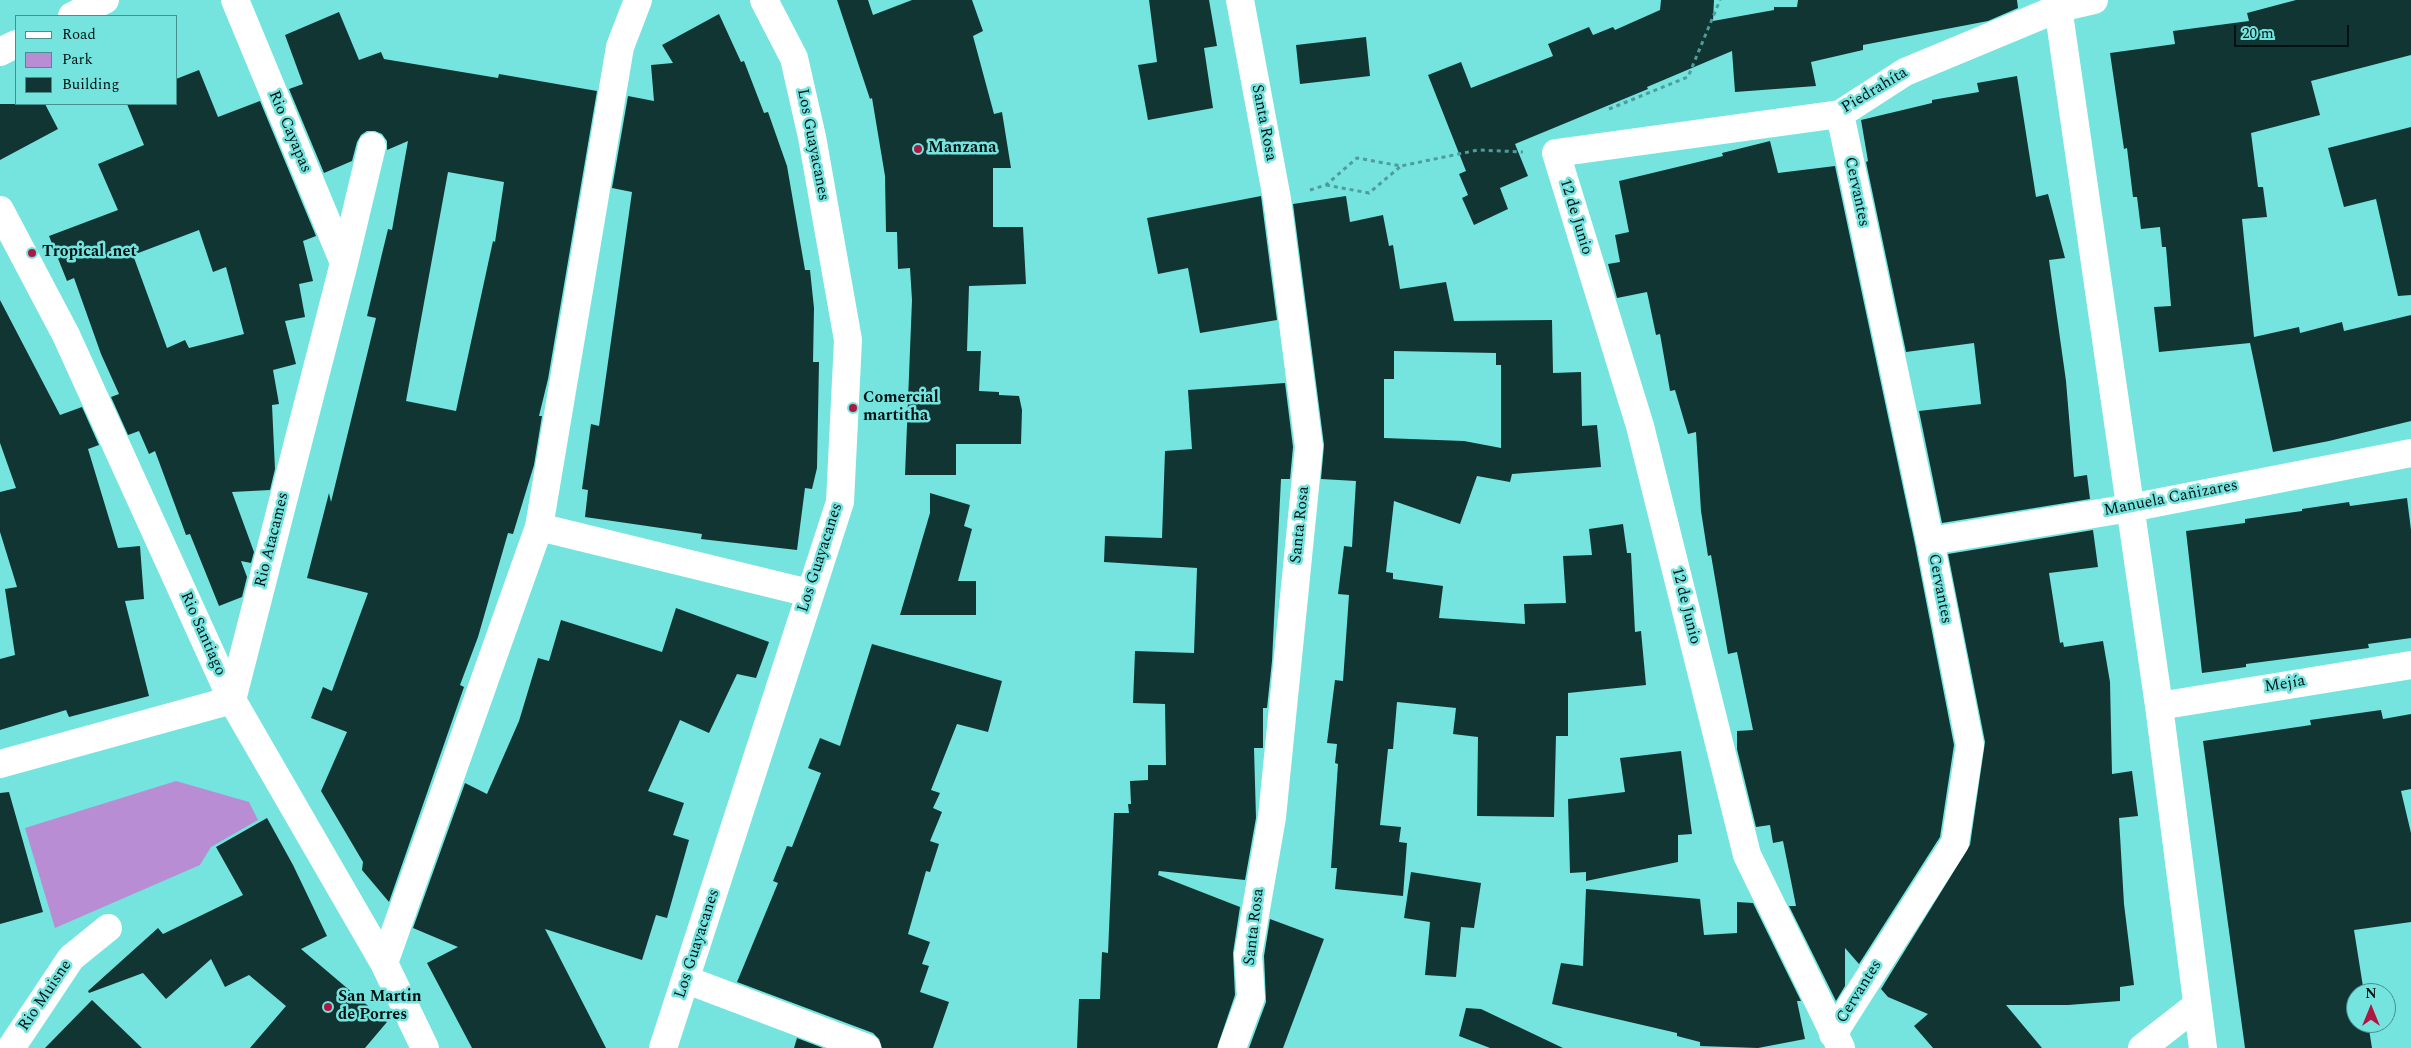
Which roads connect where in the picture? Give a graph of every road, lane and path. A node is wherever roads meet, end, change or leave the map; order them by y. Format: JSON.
{"nodes":[{"id":1,"x":105,"y":0,"type":"edge"},
{"id":2,"x":234,"y":0,"type":"edge"},
{"id":3,"x":638,"y":0,"type":"edge"},
{"id":4,"x":764,"y":0,"type":"edge"},
{"id":5,"x":1240,"y":0,"type":"edge"},
{"id":6,"x":1720,"y":0,"type":"edge"},
{"id":7,"x":2094,"y":0,"type":"edge"},
{"id":8,"x":2058,"y":4,"type":"edge"},
{"id":9,"x":74,"y":15,"type":"edge"},
{"id":10,"x":15,"y":44,"type":"edge"},
{"id":11,"x":0,"y":52,"type":"edge"},
{"id":12,"x":1600,"y":113,"type":"dead end"},
{"id":13,"x":1840,"y":114,"type":"junction"},
{"id":14,"x":372,"y":146,"type":"dead end"},
{"id":15,"x":1556,"y":153,"type":"junction"},
{"id":16,"x":1401,"y":166,"type":"junction"},
{"id":17,"x":1326,"y":185,"type":"junction"},
{"id":18,"x":1277,"y":199,"type":"junction"},
{"id":19,"x":0,"y":210,"type":"edge"},
{"id":20,"x":344,"y":264,"type":"junction"},
{"id":21,"x":2411,"y":454,"type":"edge"},
{"id":22,"x":2130,"y":508,"type":"junction"},
{"id":23,"x":539,"y":527,"type":"junction"},
{"id":24,"x":1930,"y":541,"type":"junction"},
{"id":25,"x":809,"y":593,"type":"junction"},
{"id":26,"x":2411,"y":665,"type":"edge"},
{"id":27,"x":232,"y":700,"type":"junction"},
{"id":28,"x":2160,"y":706,"type":"junction"},
{"id":29,"x":0,"y":764,"type":"edge"},
{"id":30,"x":108,"y":928,"type":"dead end"},
{"id":31,"x":384,"y":963,"type":"junction"},
{"id":32,"x":687,"y":980,"type":"junction"},
{"id":33,"x":2196,"y":1006,"type":"junction"},
{"id":34,"x":1837,"y":1041,"type":"edge"},
{"id":35,"x":11,"y":1048,"type":"edge"},
{"id":36,"x":425,"y":1048,"type":"edge"},
{"id":37,"x":663,"y":1048,"type":"edge"},
{"id":38,"x":866,"y":1048,"type":"edge"},
{"id":39,"x":1232,"y":1048,"type":"edge"},
{"id":40,"x":2142,"y":1048,"type":"edge"},
{"id":41,"x":2203,"y":1048,"type":"edge"}],
"edges":[{"from":1,"to":9,"type":"street"},
{"from":2,"to":20,"type":"street","name":"Rio Cayapas"},
{"from":3,"to":23,"type":"street"},
{"from":4,"to":25,"type":"street","name":"Los Guayacanes"},
{"from":5,"to":18,"type":"street","name":"Santa Rosa"},
{"from":6,"to":12,"type":"path"},
{"from":7,"to":8,"type":"street","name":"Piedrahíta"},
{"from":8,"to":13,"type":"street","name":"Piedrahíta"},
{"from":8,"to":22,"type":"street"},
{"from":10,"to":11,"type":"street"},
{"from":13,"to":15,"type":"street","name":"Piedrahíta"},
{"from":13,"to":24,"type":"street","name":"Cervantes"},
{"from":14,"to":20,"type":"street","name":"Rio Atacames"},
{"from":15,"to":16,"type":"path"},
{"from":15,"to":34,"type":"street","name":"12 de Junio"},
{"from":16,"to":17,"type":"path"},
{"from":16,"to":17,"type":"path"},
{"from":17,"to":18,"type":"path"},
{"from":18,"to":39,"type":"street","name":"Santa Rosa"},
{"from":19,"to":27,"type":"street","name":"Rio Santiago"},
{"from":20,"to":27,"type":"street","name":"Rio Atacames"},
{"from":21,"to":22,"type":"street","name":"Manuela Cañizares"},
{"from":22,"to":24,"type":"street","name":"Manuela Cañizares"},
{"from":22,"to":28,"type":"street"},
{"from":23,"to":25,"type":"street"},
{"from":23,"to":31,"type":"street"},
{"from":24,"to":34,"type":"street","name":"Cervantes"},
{"from":25,"to":32,"type":"street","name":"Los Guayacanes"},
{"from":26,"to":28,"type":"street","name":"Mejía"},
{"from":27,"to":29,"type":"street"},
{"from":27,"to":31,"type":"street","name":"Rio Santiago"},
{"from":28,"to":33,"type":"street"},
{"from":30,"to":35,"type":"street","name":"Rio Muisne"},
{"from":31,"to":36,"type":"street","name":"Rio Santiago"},
{"from":32,"to":37,"type":"street","name":"Los Guayacanes"},
{"from":32,"to":38,"type":"street"},
{"from":33,"to":40,"type":"street"},
{"from":33,"to":41,"type":"street"}]}
